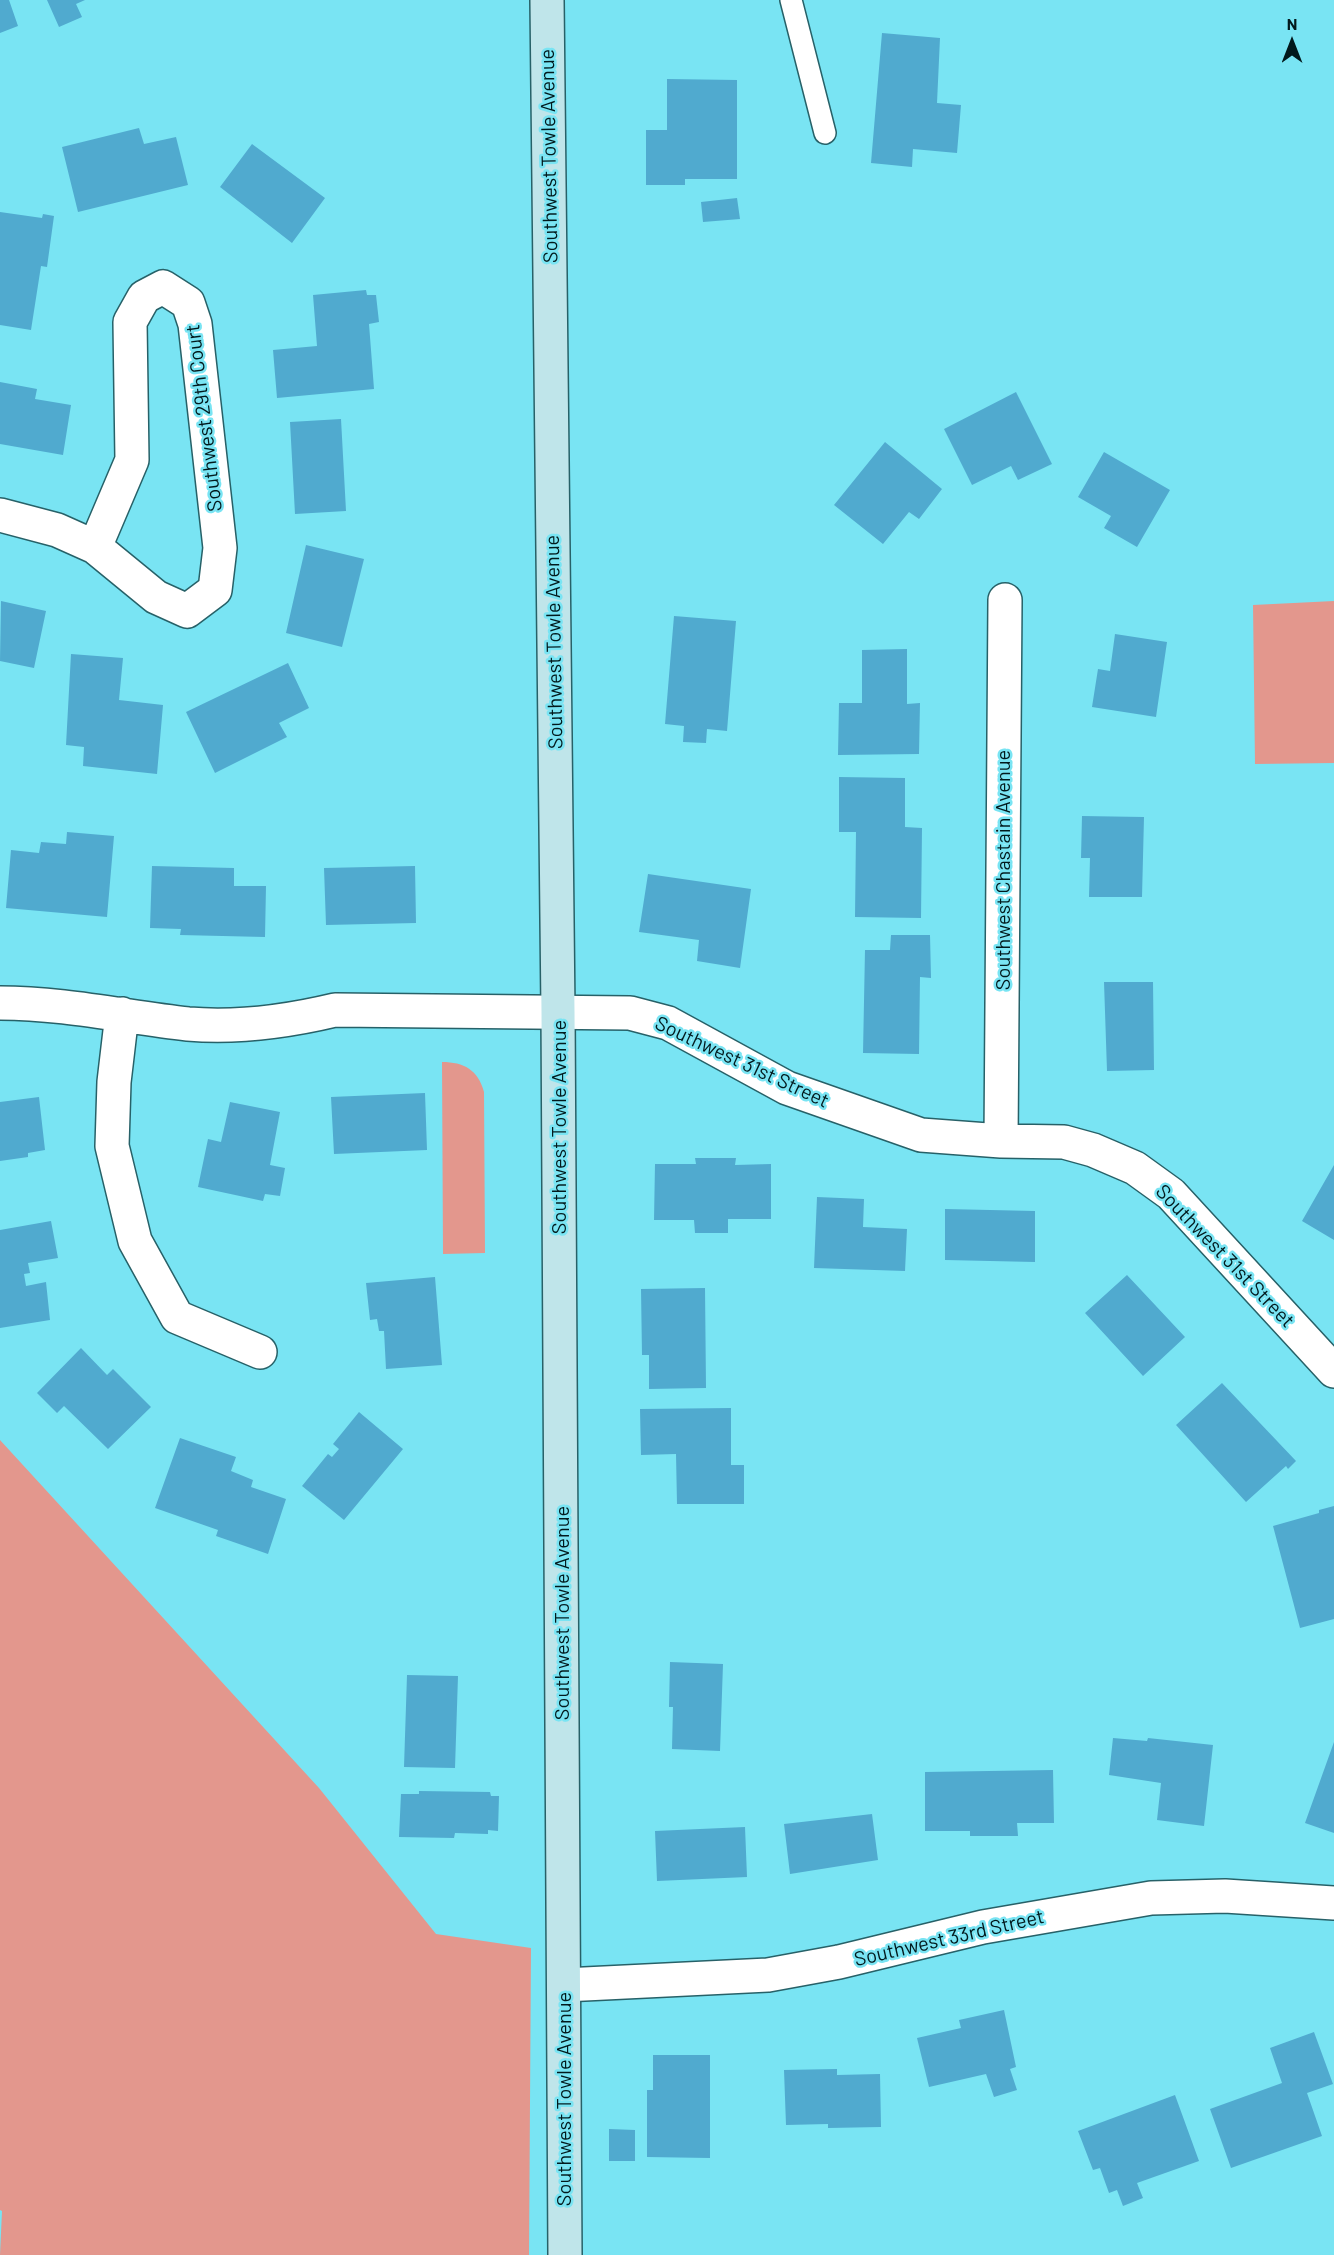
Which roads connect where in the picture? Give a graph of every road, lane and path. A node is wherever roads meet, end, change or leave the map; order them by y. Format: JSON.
{"nodes":[{"id":1,"x":547,"y":0,"type":"edge"},
{"id":2,"x":791,"y":0,"type":"edge"},
{"id":3,"x":825,"y":134,"type":"dead end"},
{"id":4,"x":0,"y":515,"type":"edge"},
{"id":5,"x":95,"y":547,"type":"junction"},
{"id":6,"x":1005,"y":600,"type":"dead end"},
{"id":7,"x":0,"y":1004,"type":"edge"},
{"id":8,"x":558,"y":1011,"type":"junction"},
{"id":9,"x":122,"y":1014,"type":"junction"},
{"id":10,"x":1001,"y":1141,"type":"junction"},
{"id":11,"x":260,"y":1352,"type":"dead end"},
{"id":12,"x":1334,"y":1371,"type":"edge"},
{"id":13,"x":1334,"y":1903,"type":"edge"},
{"id":14,"x":564,"y":1985,"type":"junction"},
{"id":15,"x":565,"y":2255,"type":"edge"}],
"edges":[{"from":1,"to":8,"type":"main road","name":"Southwest Towle Avenue"},
{"from":2,"to":3,"type":"lane"},
{"from":4,"to":5,"type":"street","name":"Southwest 29th Court"},
{"from":5,"to":5,"type":"street","name":"Southwest 29th Court"},
{"from":6,"to":10,"type":"street","name":"Southwest Chastain Avenue"},
{"from":7,"to":9,"type":"street","name":"Southwest 31st Street"},
{"from":8,"to":9,"type":"street","name":"Southwest 31st Street"},
{"from":8,"to":10,"type":"street","name":"Southwest 31st Street"},
{"from":8,"to":14,"type":"main road","name":"Southwest Towle Avenue"},
{"from":9,"to":11,"type":"street"},
{"from":10,"to":12,"type":"street","name":"Southwest 31st Street"},
{"from":13,"to":14,"type":"street","name":"Southwest 33rd Street"},
{"from":14,"to":15,"type":"main road","name":"Southwest Towle Avenue"}]}
